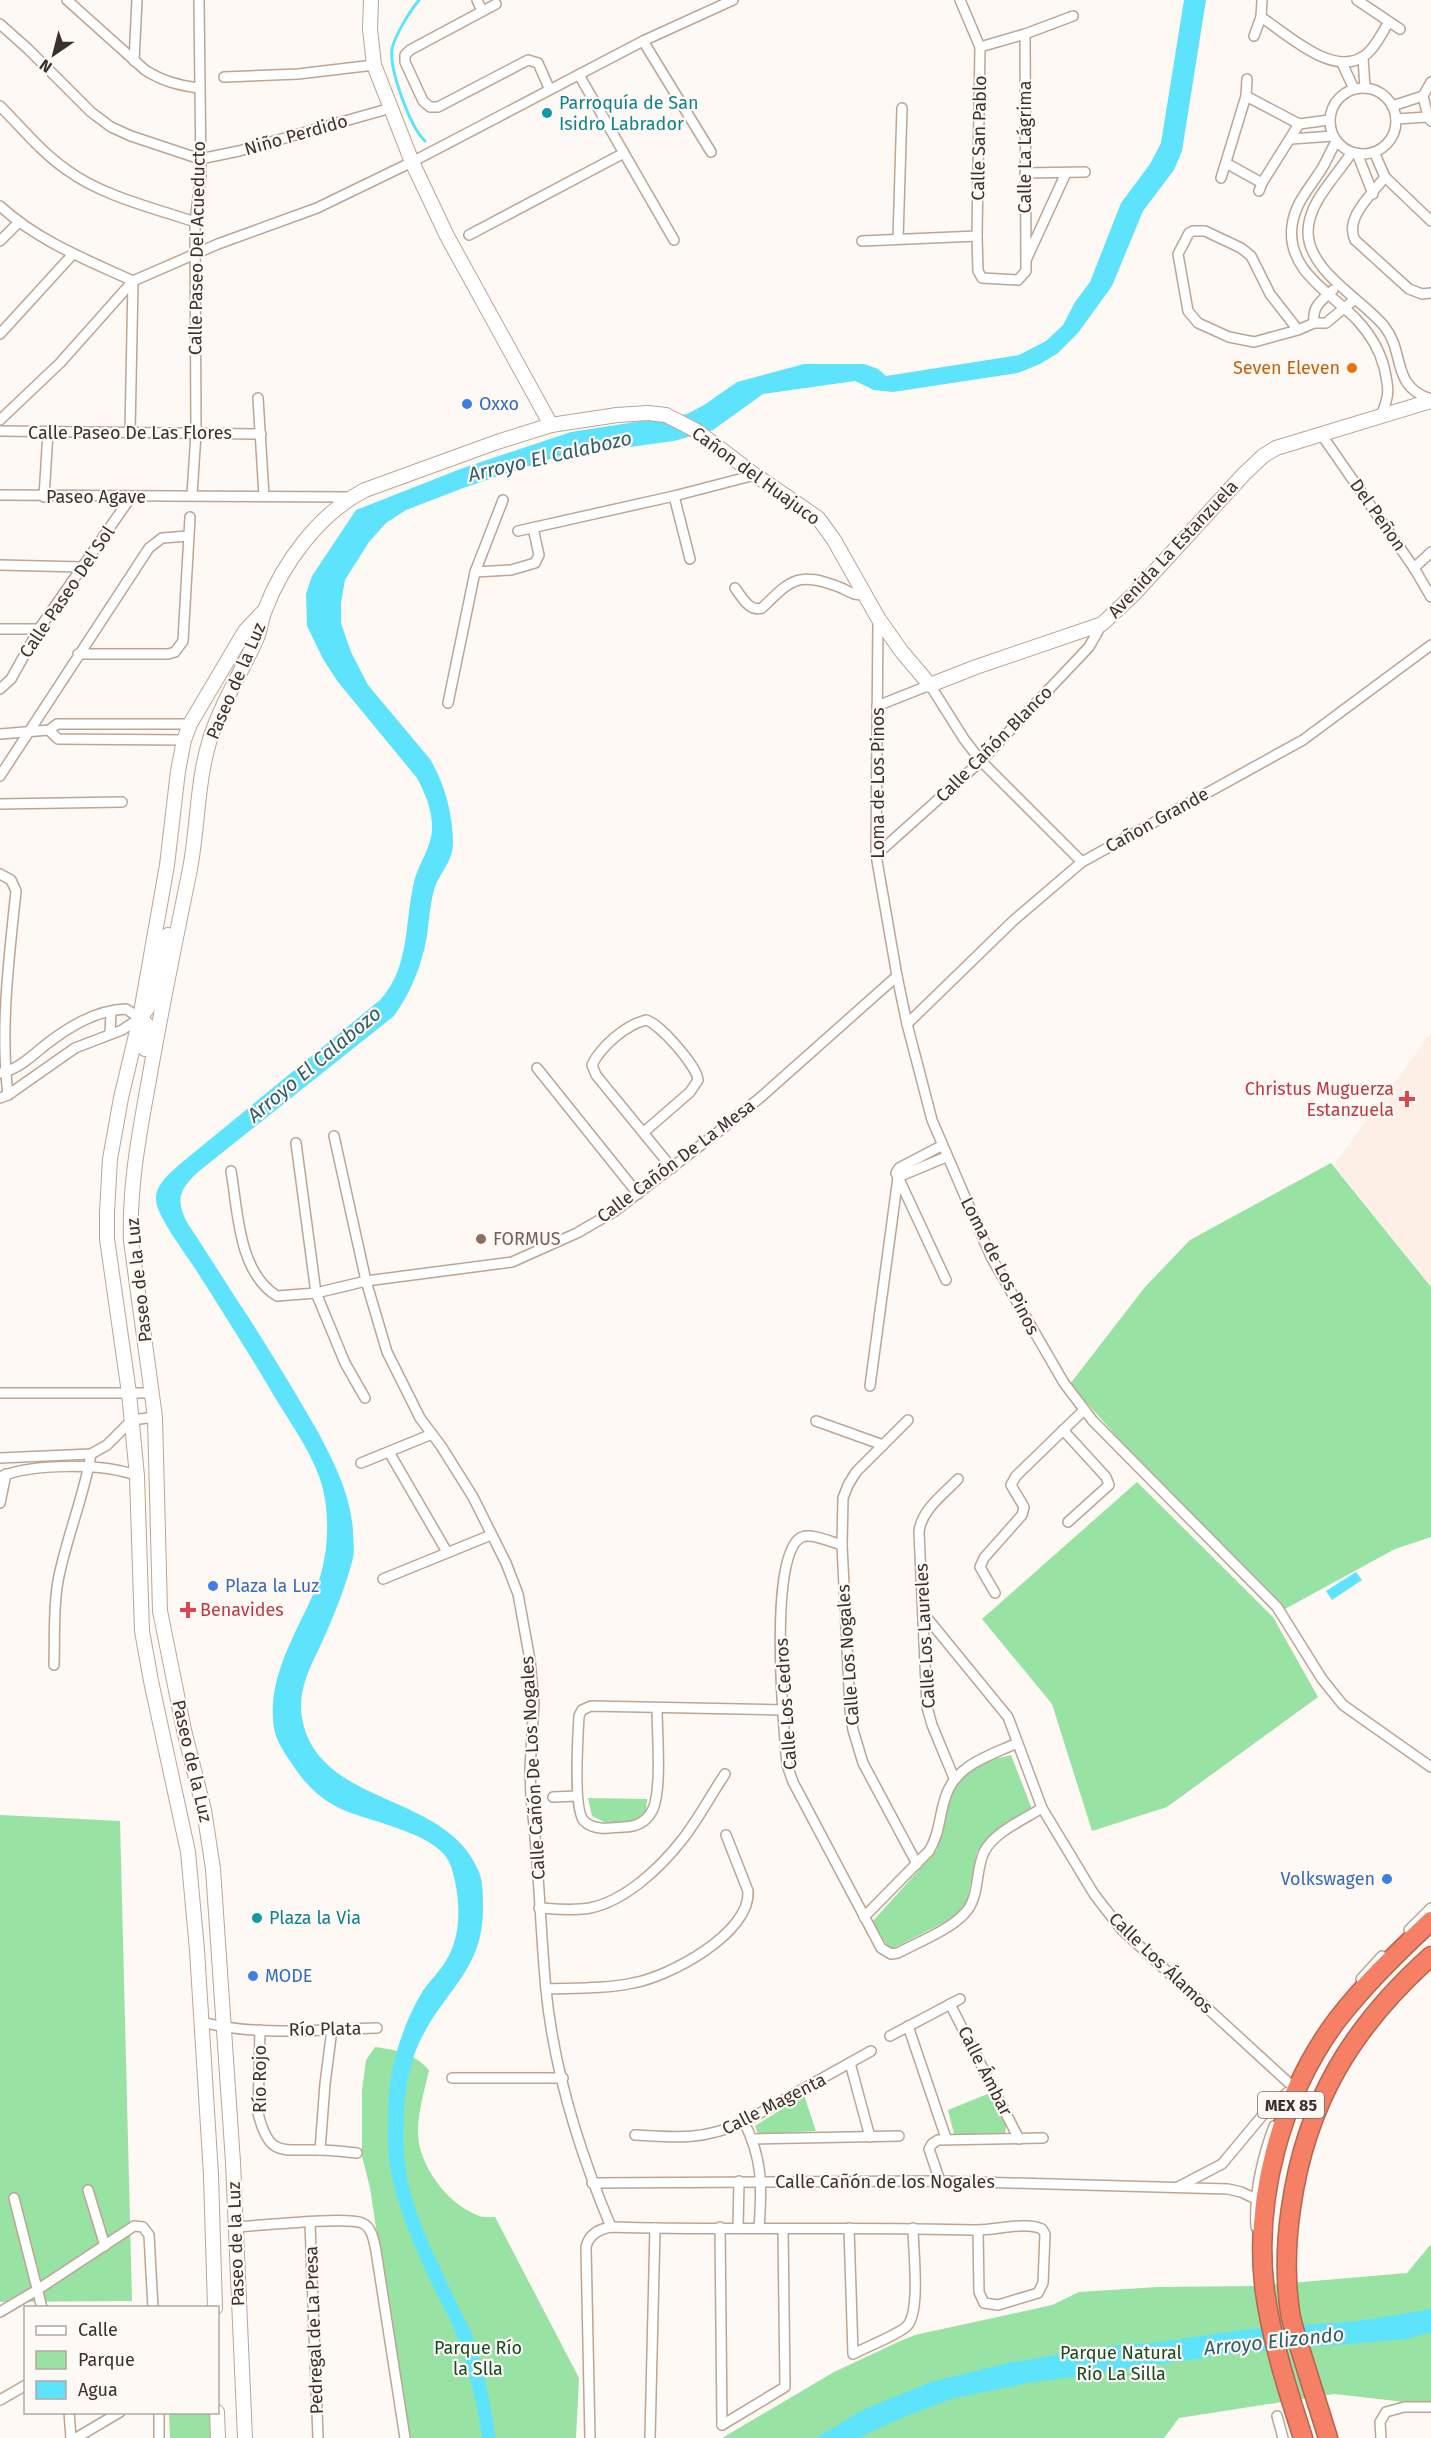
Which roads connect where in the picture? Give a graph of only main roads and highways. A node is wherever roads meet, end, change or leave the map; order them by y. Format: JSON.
{"nodes":[{"id":1,"x":1431,"y":1921,"type":"edge"},
{"id":2,"x":1431,"y":1956,"type":"edge"},
{"id":3,"x":1303,"y":2438,"type":"edge"},
{"id":4,"x":1328,"y":2438,"type":"edge"}],
"edges":[{"from":1,"to":3,"type":"highway","number":"MEX 85"},
{"from":2,"to":4,"type":"highway","number":"MEX 85"}]}
